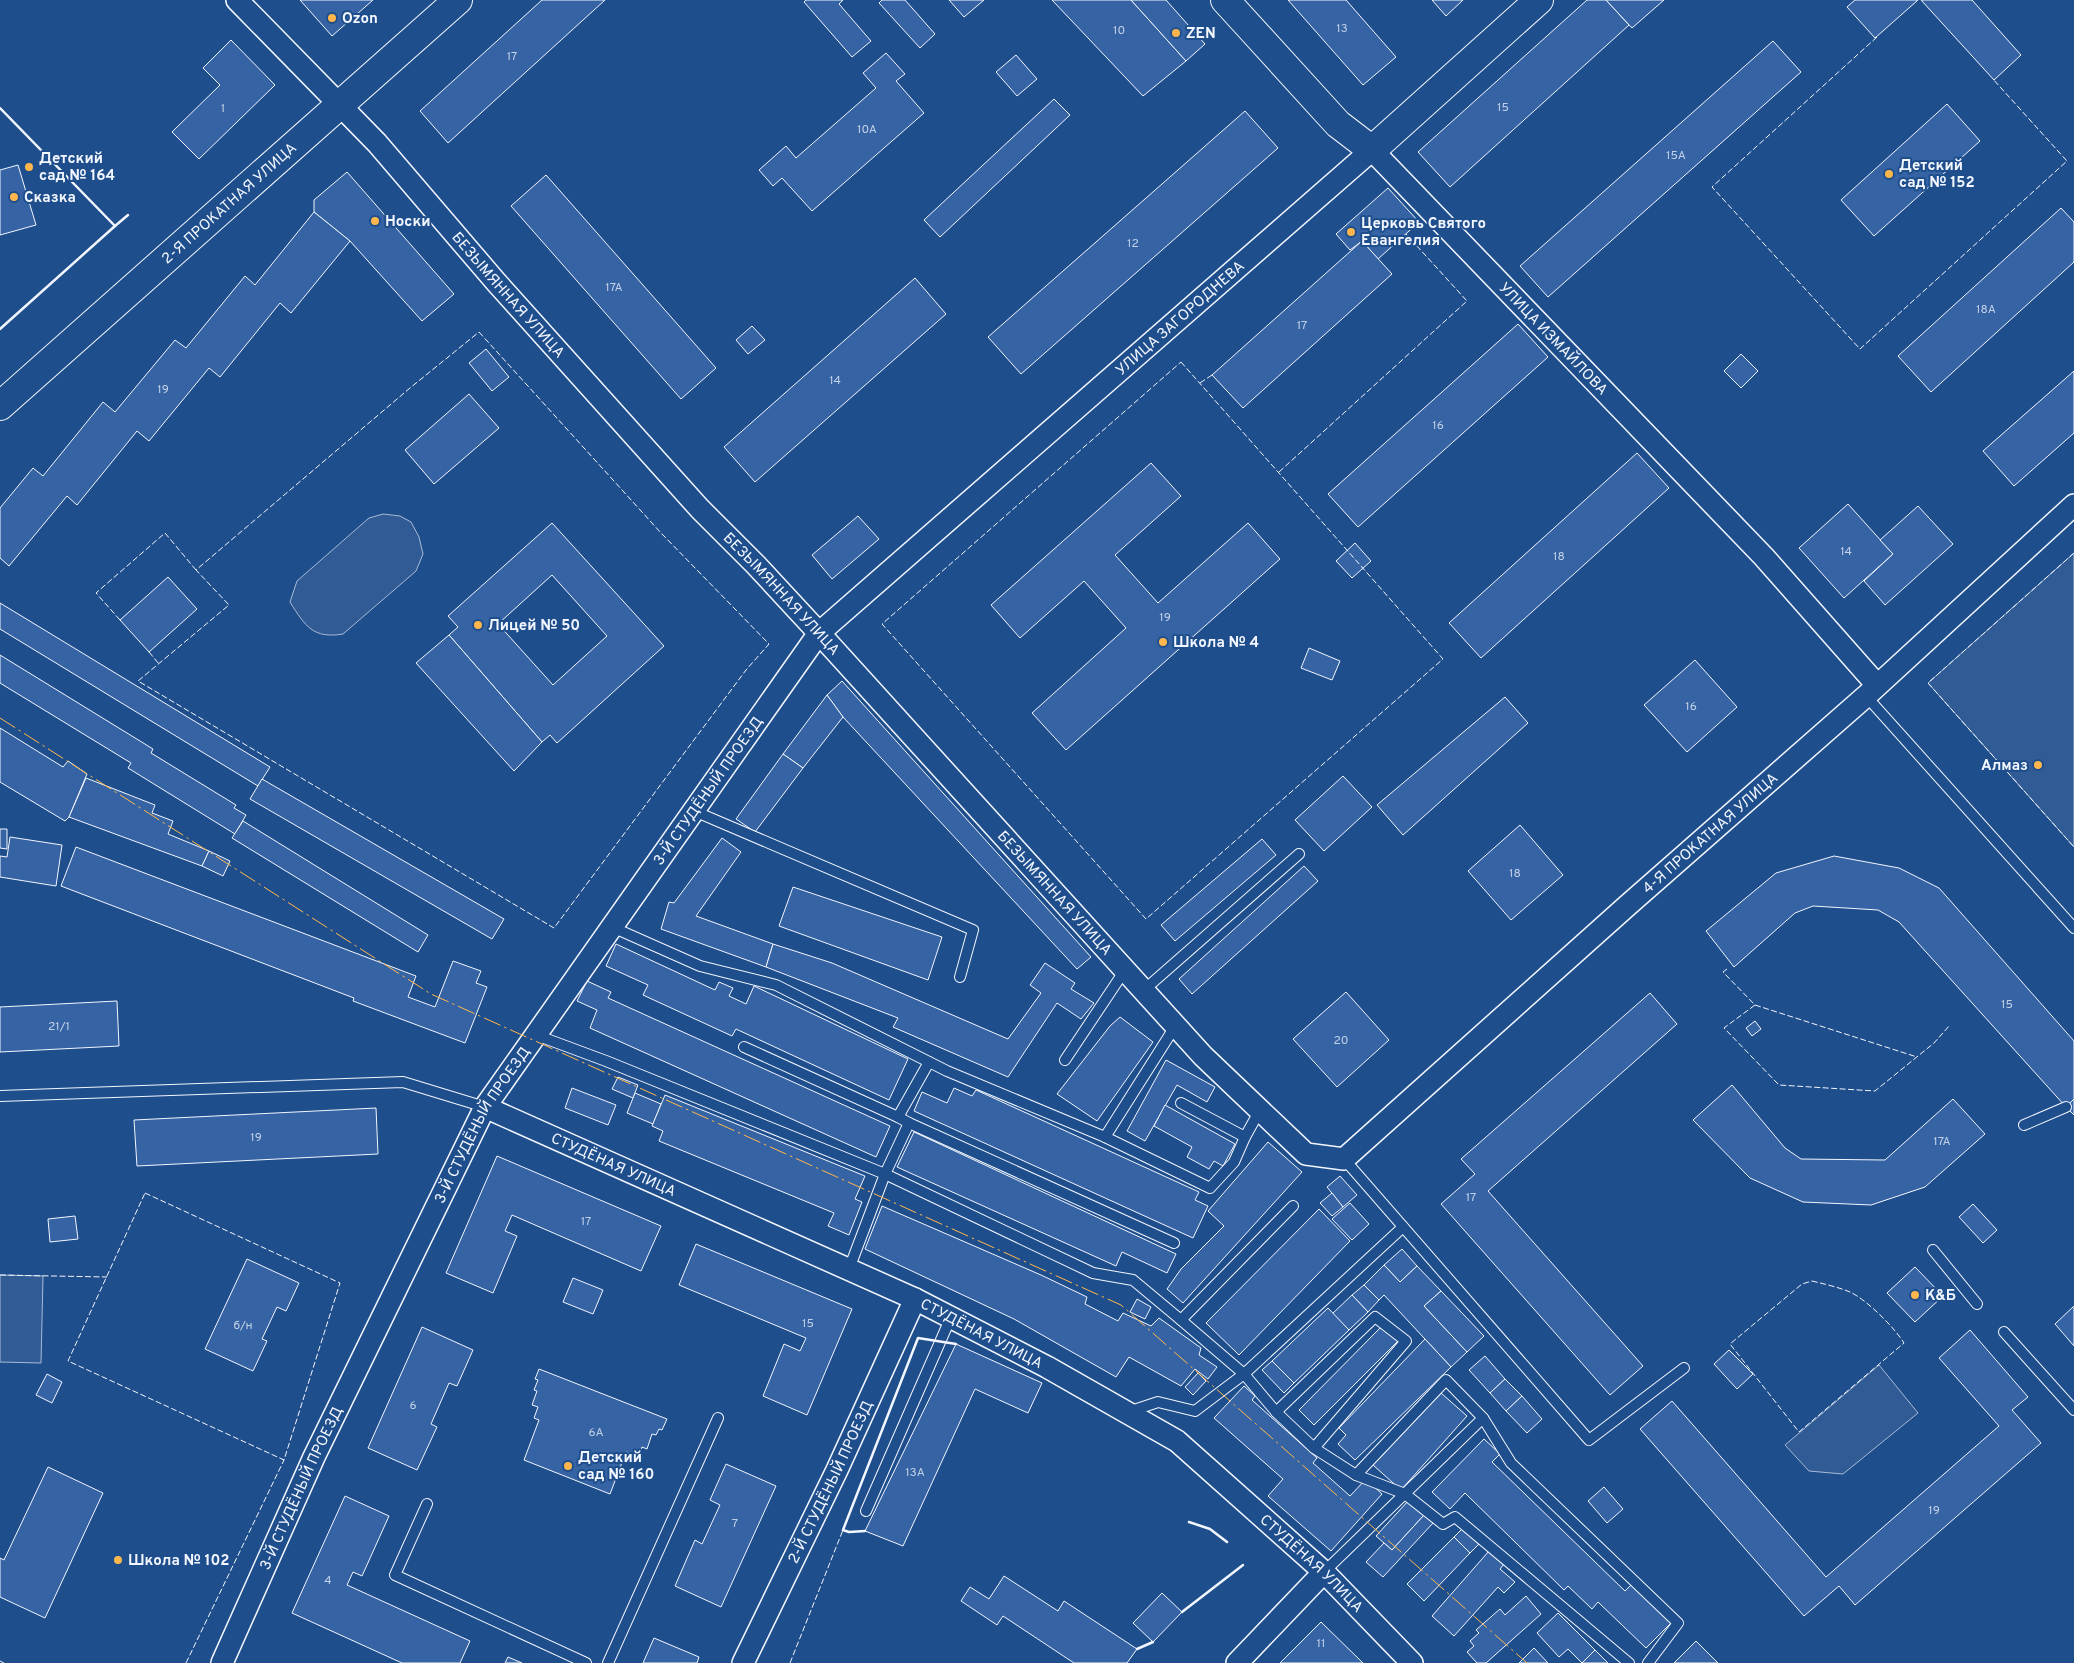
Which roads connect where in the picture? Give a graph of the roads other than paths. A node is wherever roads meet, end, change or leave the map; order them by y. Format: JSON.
{"nodes":[{"id":1,"x":237,"y":0,"type":"edge"},
{"id":2,"x":458,"y":0,"type":"edge"},
{"id":3,"x":1225,"y":0,"type":"edge"},
{"id":4,"x":1539,"y":0,"type":"edge"},
{"id":5,"x":340,"y":106,"type":"junction"},
{"id":6,"x":1372,"y":150,"type":"junction"},
{"id":7,"x":0,"y":406,"type":"edge"},
{"id":8,"x":2074,"y":506,"type":"edge"},
{"id":9,"x":819,"y":633,"type":"junction"},
{"id":10,"x":1871,"y":691,"type":"junction"},
{"id":11,"x":694,"y":811,"type":"junction"},
{"id":12,"x":1298,"y":854,"type":"dead end"},
{"id":13,"x":612,"y":927,"type":"junction"},
{"id":14,"x":2074,"y":928,"type":"edge"},
{"id":15,"x":1125,"y":970,"type":"junction"},
{"id":16,"x":960,"y":977,"type":"dead end"},
{"id":17,"x":1144,"y":990,"type":"junction"},
{"id":18,"x":1176,"y":1026,"type":"junction"},
{"id":19,"x":536,"y":1035,"type":"junction"},
{"id":20,"x":744,"y":1047,"type":"dead end"},
{"id":21,"x":1065,"y":1060,"type":"dead end"},
{"id":22,"x":929,"y":1062,"type":"junction"},
{"id":23,"x":0,"y":1096,"type":"edge"},
{"id":24,"x":1181,"y":1103,"type":"dead end"},
{"id":25,"x":484,"y":1107,"type":"junction"},
{"id":26,"x":2066,"y":1107,"type":"dead end"},
{"id":27,"x":1260,"y":1110,"type":"junction"},
{"id":28,"x":898,"y":1117,"type":"junction"},
{"id":29,"x":909,"y":1123,"type":"junction"},
{"id":30,"x":2024,"y":1125,"type":"dead end"},
{"id":31,"x":1105,"y":1137,"type":"junction"},
{"id":32,"x":1245,"y":1137,"type":"junction"},
{"id":33,"x":1344,"y":1159,"type":"junction"},
{"id":34,"x":885,"y":1174,"type":"junction"},
{"id":35,"x":1293,"y":1206,"type":"dead end"},
{"id":36,"x":1403,"y":1227,"type":"junction"},
{"id":37,"x":1174,"y":1243,"type":"dead end"},
{"id":38,"x":1933,"y":1250,"type":"dead end"},
{"id":39,"x":850,"y":1269,"type":"junction"},
{"id":40,"x":915,"y":1299,"type":"junction"},
{"id":41,"x":1977,"y":1304,"type":"dead end"},
{"id":42,"x":951,"y":1317,"type":"junction"},
{"id":43,"x":1181,"y":1320,"type":"junction"},
{"id":44,"x":2004,"y":1332,"type":"dead end"},
{"id":45,"x":1684,"y":1368,"type":"dead end"},
{"id":46,"x":1244,"y":1374,"type":"junction"},
{"id":47,"x":2074,"y":1410,"type":"edge"},
{"id":48,"x":1127,"y":1412,"type":"junction"},
{"id":49,"x":1276,"y":1412,"type":"junction"},
{"id":50,"x":718,"y":1418,"type":"dead end"},
{"id":51,"x":1483,"y":1418,"type":"junction"},
{"id":52,"x":1314,"y":1448,"type":"junction"},
{"id":53,"x":1356,"y":1475,"type":"junction"},
{"id":54,"x":1405,"y":1494,"type":"junction"},
{"id":55,"x":427,"y":1504,"type":"dead end"},
{"id":56,"x":866,"y":1511,"type":"dead end"},
{"id":57,"x":1324,"y":1572,"type":"junction"},
{"id":58,"x":222,"y":1663,"type":"edge"},
{"id":59,"x":586,"y":1663,"type":"edge"},
{"id":60,"x":608,"y":1663,"type":"edge"},
{"id":61,"x":743,"y":1663,"type":"edge"},
{"id":62,"x":1237,"y":1663,"type":"edge"},
{"id":63,"x":1412,"y":1663,"type":"edge"},
{"id":64,"x":1629,"y":1663,"type":"edge"},
{"id":65,"x":1648,"y":1663,"type":"edge"}],
"edges":[{"from":1,"to":5,"type":"street","name":"БЕЗЫМЯННАЯ УЛИЦА"},
{"from":2,"to":5,"type":"street","name":"2-Я ПРОКАТНАЯ УЛИЦА"},
{"from":3,"to":6,"type":"street","name":"УЛИЦА ИЗМАЙЛОВА"},
{"from":4,"to":6,"type":"street","name":"УЛИЦА ЗАГОРОДНЕВА"},
{"from":5,"to":7,"type":"street","name":"2-Я ПРОКАТНАЯ УЛИЦА"},
{"from":5,"to":9,"type":"street","name":"БЕЗЫМЯННАЯ УЛИЦА"},
{"from":6,"to":9,"type":"street","name":"УЛИЦА ЗАГОРОДНЕВА"},
{"from":6,"to":10,"type":"street","name":"УЛИЦА ИЗМАЙЛОВА"},
{"from":8,"to":10,"type":"street","name":"4-Я ПРОКАТНАЯ УЛИЦА"},
{"from":9,"to":11,"type":"street","name":"3-Й СТУДЁНЫЙ ПРОЕЗД"},
{"from":9,"to":15,"type":"street","name":"БЕЗЫМЯННАЯ УЛИЦА"},
{"from":10,"to":14,"type":"lane"},
{"from":10,"to":33,"type":"street","name":"4-Я ПРОКАТНАЯ УЛИЦА"},
{"from":11,"to":13,"type":"street","name":"3-Й СТУДЁНЫЙ ПРОЕЗД"},
{"from":11,"to":16,"type":"lane"},
{"from":12,"to":17,"type":"lane"},
{"from":13,"to":19,"type":"street","name":"3-Й СТУДЁНЫЙ ПРОЕЗД"},
{"from":13,"to":22,"type":"lane"},
{"from":15,"to":17,"type":"street","name":"БЕЗЫМЯННАЯ УЛИЦА"},
{"from":15,"to":21,"type":"lane"},
{"from":17,"to":18,"type":"street","name":"БЕЗЫМЯННАЯ УЛИЦА"},
{"from":18,"to":27,"type":"street","name":"БЕЗЫМЯННАЯ УЛИЦА"},
{"from":18,"to":31,"type":"lane"},
{"from":19,"to":25,"type":"street","name":"3-Й СТУДЁНЫЙ ПРОЕЗД"},
{"from":19,"to":34,"type":"lane"},
{"from":20,"to":28,"type":"lane"},
{"from":22,"to":28,"type":"lane"},
{"from":22,"to":31,"type":"lane"},
{"from":23,"to":25,"type":"lane"},
{"from":24,"to":32,"type":"lane"},
{"from":25,"to":39,"type":"street","name":"СТУДЁНАЯ УЛИЦА"},
{"from":25,"to":58,"type":"street","name":"3-Й СТУДЁНЫЙ ПРОЕЗД"},
{"from":26,"to":30,"type":"lane"},
{"from":27,"to":32,"type":"lane"},
{"from":27,"to":33,"type":"street","name":"БЕЗЫМЯННАЯ УЛИЦА"},
{"from":28,"to":29,"type":"lane"},
{"from":29,"to":34,"type":"lane"},
{"from":29,"to":37,"type":"lane"},
{"from":31,"to":32,"type":"lane"},
{"from":33,"to":36,"type":"lane"},
{"from":34,"to":39,"type":"lane"},
{"from":34,"to":43,"type":"lane"},
{"from":35,"to":43,"type":"lane"},
{"from":36,"to":45,"type":"lane"},
{"from":36,"to":46,"type":"lane"},
{"from":38,"to":41,"type":"lane"},
{"from":39,"to":40,"type":"street","name":"СТУДЁНАЯ УЛИЦА"},
{"from":40,"to":42,"type":"street","name":"СТУДЁНАЯ УЛИЦА"},
{"from":40,"to":61,"type":"street","name":"2-Й СТУДЁНЫЙ ПРОЕЗД"},
{"from":42,"to":48,"type":"street","name":"СТУДЁНАЯ УЛИЦА"},
{"from":42,"to":56,"type":"lane"},
{"from":43,"to":46,"type":"lane"},
{"from":44,"to":47,"type":"lane"},
{"from":46,"to":48,"type":"lane"},
{"from":46,"to":49,"type":"lane"},
{"from":48,"to":57,"type":"street","name":"СТУДЁНАЯ УЛИЦА"},
{"from":49,"to":52,"type":"lane"},
{"from":49,"to":52,"type":"lane"},
{"from":50,"to":60,"type":"lane"},
{"from":51,"to":53,"type":"lane"},
{"from":51,"to":54,"type":"lane"},
{"from":51,"to":65,"type":"lane"},
{"from":52,"to":53,"type":"lane"},
{"from":53,"to":54,"type":"lane"},
{"from":54,"to":57,"type":"lane"},
{"from":54,"to":64,"type":"lane"},
{"from":55,"to":59,"type":"lane"},
{"from":57,"to":62,"type":"street"},
{"from":57,"to":63,"type":"street","name":"СТУДЁНАЯ УЛИЦА"}]}
